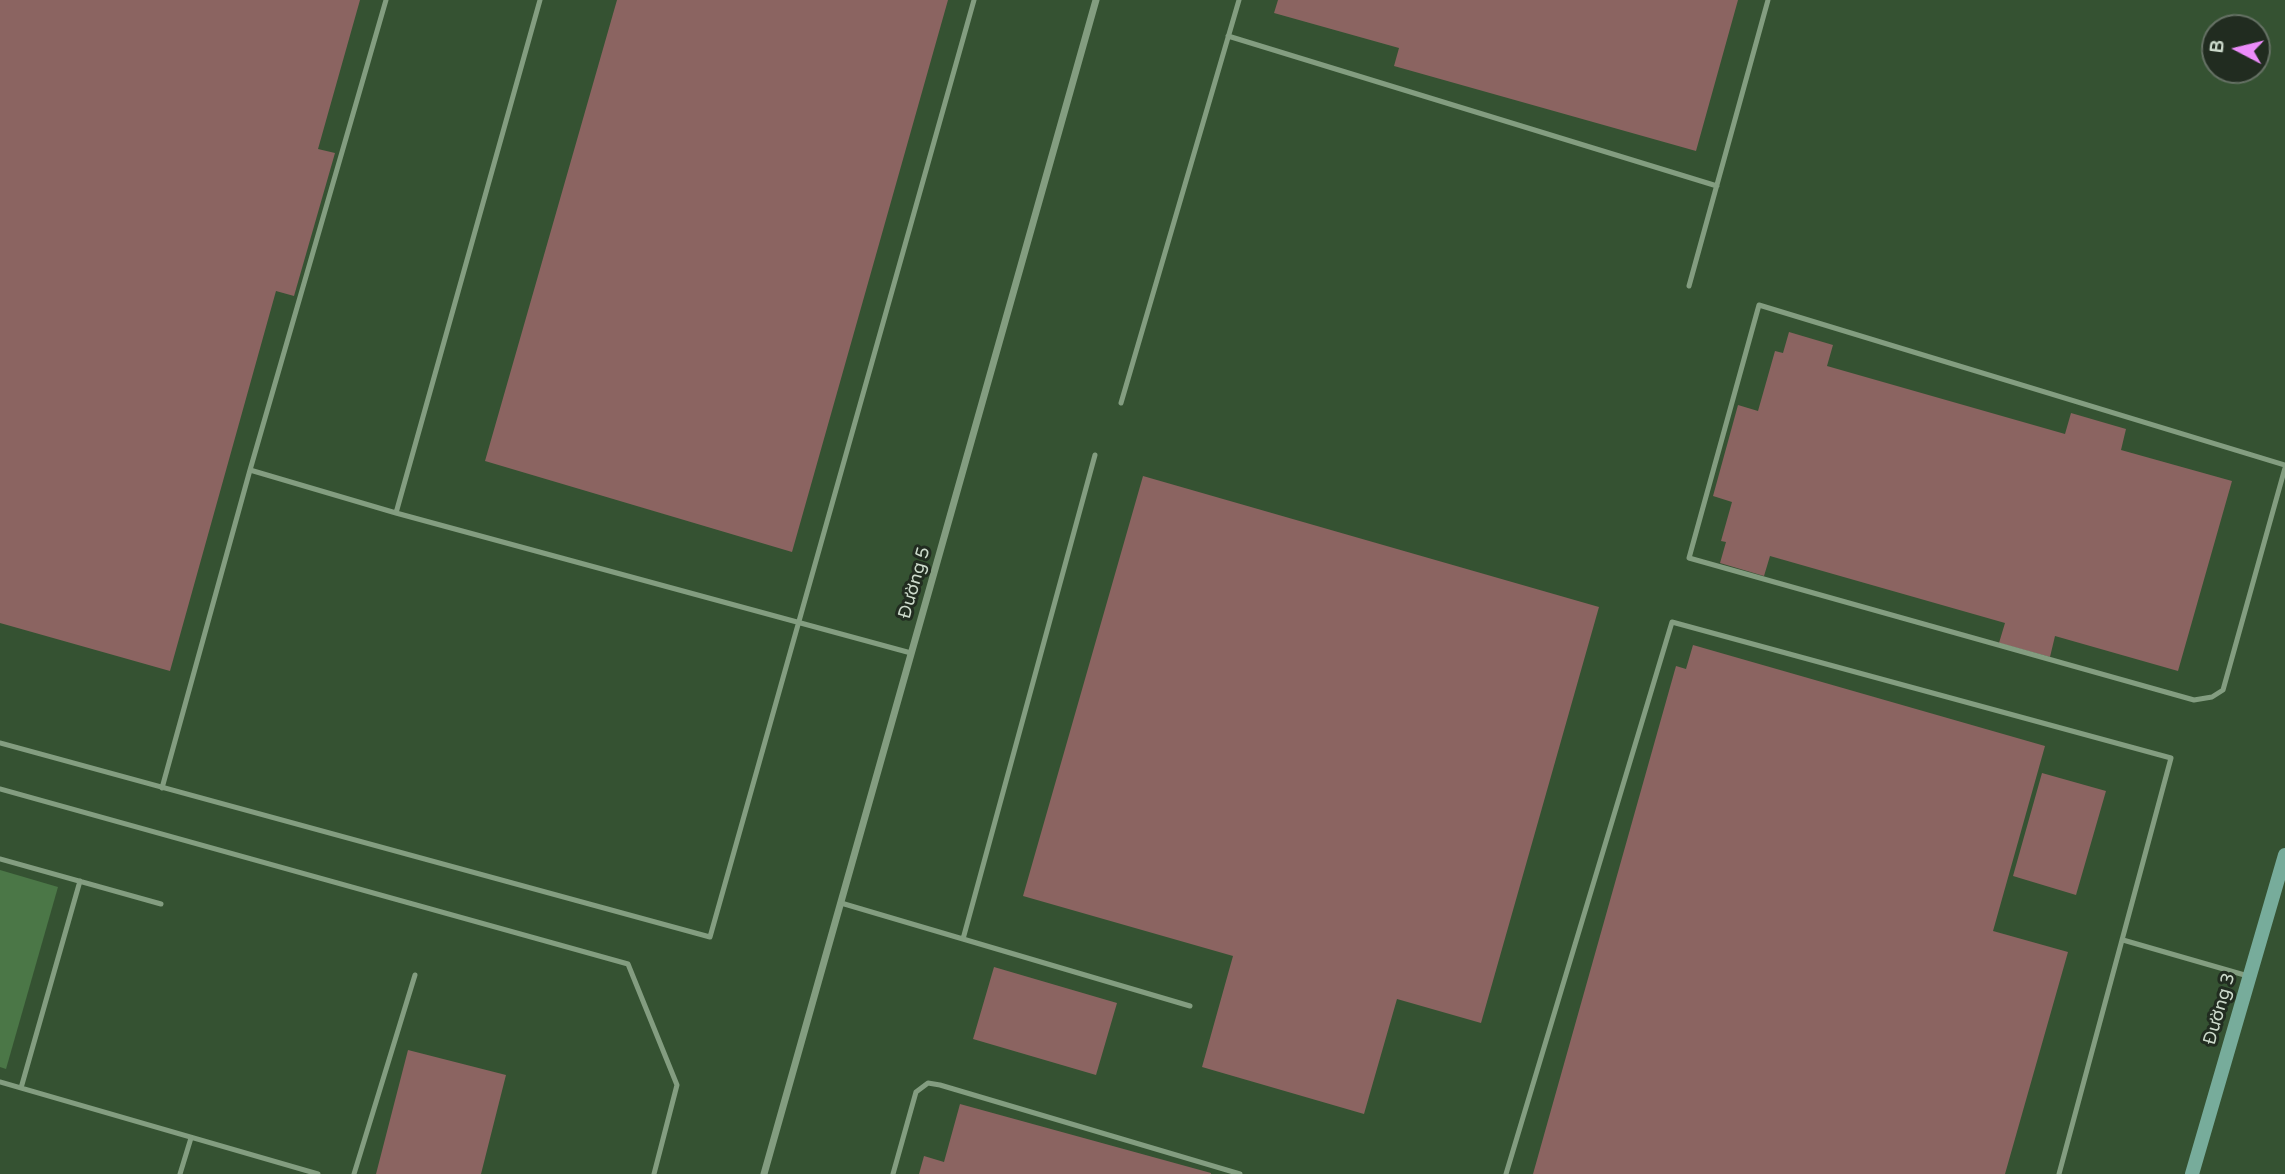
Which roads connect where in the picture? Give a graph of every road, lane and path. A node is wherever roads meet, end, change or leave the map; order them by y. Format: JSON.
{"nodes":[{"id":1,"x":386,"y":0,"type":"edge"},
{"id":2,"x":540,"y":0,"type":"edge"},
{"id":3,"x":974,"y":0,"type":"edge"},
{"id":4,"x":1096,"y":0,"type":"edge"},
{"id":5,"x":1239,"y":0,"type":"edge"},
{"id":6,"x":1768,"y":0,"type":"edge"},
{"id":7,"x":1228,"y":36,"type":"junction"},
{"id":8,"x":1717,"y":186,"type":"junction"},
{"id":9,"x":1689,"y":286,"type":"dead end"},
{"id":10,"x":1121,"y":403,"type":"dead end"},
{"id":11,"x":1095,"y":455,"type":"dead end"},
{"id":12,"x":2285,"y":467,"type":"edge"},
{"id":13,"x":250,"y":470,"type":"junction"},
{"id":14,"x":396,"y":513,"type":"junction"},
{"id":15,"x":799,"y":622,"type":"junction"},
{"id":16,"x":911,"y":653,"type":"junction"},
{"id":17,"x":0,"y":743,"type":"edge"},
{"id":18,"x":162,"y":788,"type":"junction"},
{"id":19,"x":0,"y":789,"type":"edge"},
{"id":20,"x":2285,"y":855,"type":"edge"},
{"id":21,"x":0,"y":859,"type":"edge"},
{"id":22,"x":80,"y":881,"type":"junction"},
{"id":23,"x":841,"y":903,"type":"junction"},
{"id":24,"x":161,"y":904,"type":"dead end"},
{"id":25,"x":963,"y":939,"type":"junction"},
{"id":26,"x":2123,"y":940,"type":"junction"},
{"id":27,"x":415,"y":975,"type":"dead end"},
{"id":28,"x":2250,"y":976,"type":"junction"},
{"id":29,"x":1190,"y":1006,"type":"dead end"},
{"id":30,"x":0,"y":1082,"type":"edge"},
{"id":31,"x":21,"y":1088,"type":"junction"},
{"id":32,"x":191,"y":1138,"type":"junction"},
{"id":33,"x":180,"y":1174,"type":"edge"},
{"id":34,"x":318,"y":1174,"type":"edge"},
{"id":35,"x":354,"y":1174,"type":"edge"},
{"id":36,"x":654,"y":1174,"type":"edge"},
{"id":37,"x":764,"y":1174,"type":"edge"},
{"id":38,"x":893,"y":1174,"type":"edge"},
{"id":39,"x":1240,"y":1174,"type":"edge"},
{"id":40,"x":1506,"y":1174,"type":"edge"},
{"id":41,"x":2059,"y":1174,"type":"edge"},
{"id":42,"x":2192,"y":1174,"type":"edge"}],
"edges":[{"from":1,"to":13,"type":"lane"},
{"from":2,"to":14,"type":"lane"},
{"from":3,"to":15,"type":"lane"},
{"from":4,"to":16,"type":"street","name":"Đường 5"},
{"from":5,"to":7,"type":"lane"},
{"from":6,"to":8,"type":"lane"},
{"from":7,"to":8,"type":"lane"},
{"from":7,"to":10,"type":"lane"},
{"from":8,"to":9,"type":"lane"},
{"from":11,"to":25,"type":"lane"},
{"from":12,"to":12,"type":"lane"},
{"from":13,"to":14,"type":"lane"},
{"from":13,"to":18,"type":"lane"},
{"from":14,"to":15,"type":"lane"},
{"from":15,"to":16,"type":"lane"},
{"from":15,"to":18,"type":"lane"},
{"from":16,"to":23,"type":"street","name":"Đường 5"},
{"from":17,"to":18,"type":"lane"},
{"from":19,"to":36,"type":"lane"},
{"from":20,"to":28,"type":"street","name":"Đường 3"},
{"from":21,"to":22,"type":"lane"},
{"from":22,"to":24,"type":"lane"},
{"from":22,"to":31,"type":"lane"},
{"from":23,"to":25,"type":"lane"},
{"from":23,"to":37,"type":"street","name":"Đường 5"},
{"from":25,"to":29,"type":"lane"},
{"from":26,"to":28,"type":"lane"},
{"from":26,"to":40,"type":"lane"},
{"from":26,"to":41,"type":"lane"},
{"from":27,"to":35,"type":"lane"},
{"from":28,"to":42,"type":"street","name":"Đường 3"},
{"from":30,"to":31,"type":"lane"},
{"from":31,"to":32,"type":"lane"},
{"from":32,"to":33,"type":"lane"},
{"from":32,"to":34,"type":"lane"},
{"from":38,"to":39,"type":"lane"}]}
